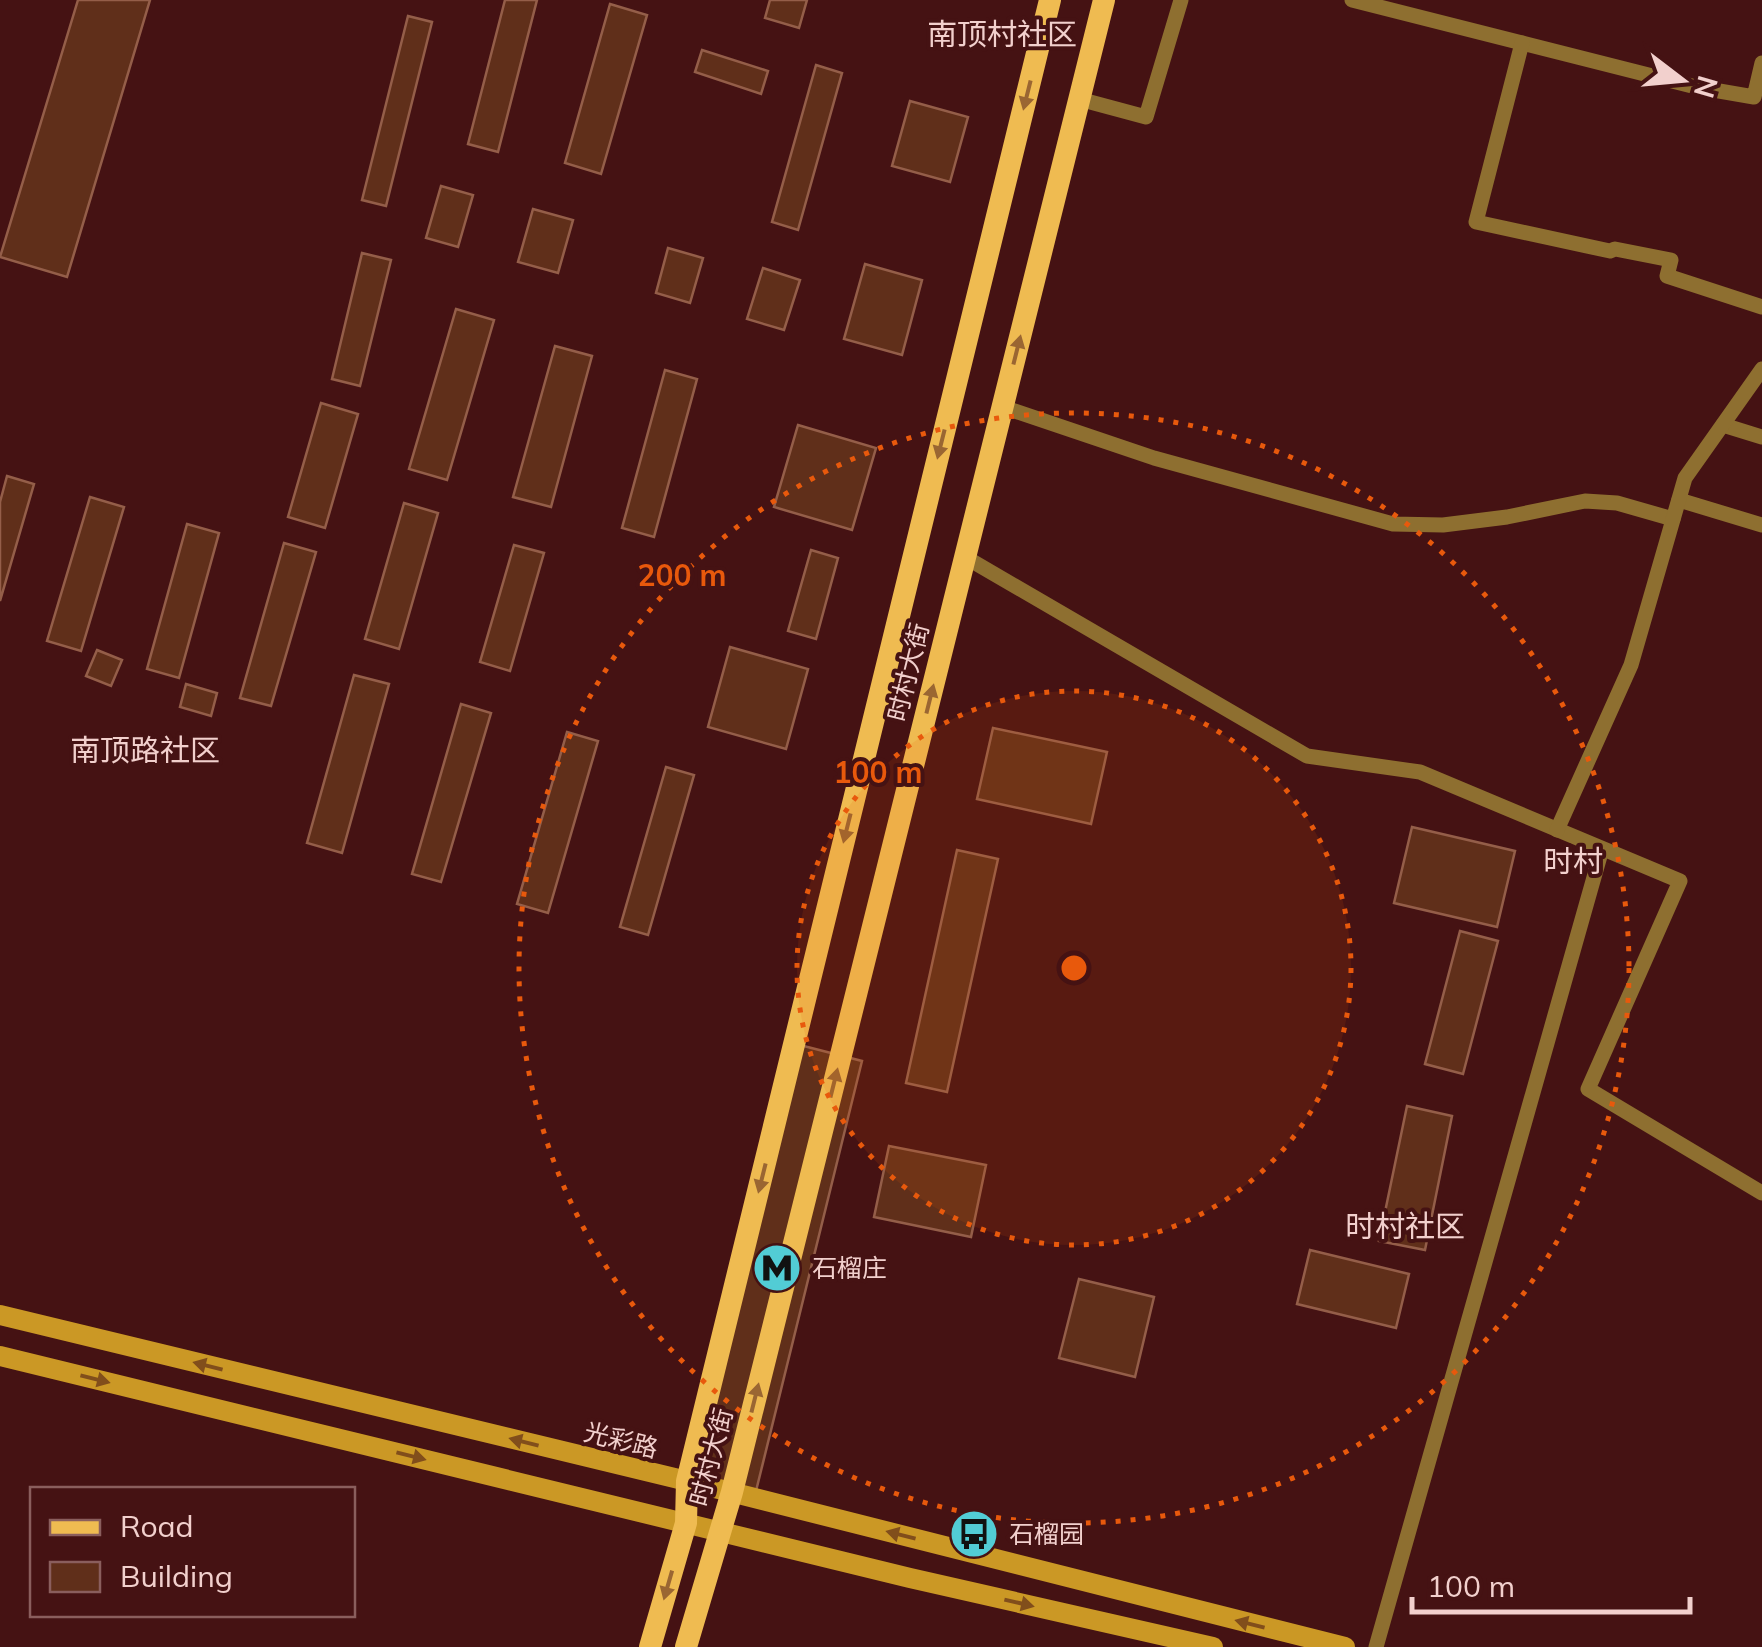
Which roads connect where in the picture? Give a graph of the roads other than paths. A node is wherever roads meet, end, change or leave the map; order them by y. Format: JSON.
{"nodes":[{"id":1,"x":1050,"y":0,"type":"edge"},
{"id":2,"x":1104,"y":0,"type":"edge"},
{"id":3,"x":1181,"y":0,"type":"edge"},
{"id":4,"x":1352,"y":0,"type":"edge"},
{"id":5,"x":1522,"y":43,"type":"junction"},
{"id":6,"x":1762,"y":62,"type":"edge"},
{"id":7,"x":1080,"y":99,"type":"junction"},
{"id":8,"x":1762,"y":308,"type":"edge"},
{"id":9,"x":1762,"y":369,"type":"edge"},
{"id":10,"x":1002,"y":407,"type":"junction"},
{"id":11,"x":1722,"y":425,"type":"junction"},
{"id":12,"x":1762,"y":438,"type":"edge"},
{"id":13,"x":1679,"y":500,"type":"junction"},
{"id":14,"x":1673,"y":519,"type":"junction"},
{"id":15,"x":1762,"y":525,"type":"edge"},
{"id":16,"x":965,"y":558,"type":"junction"},
{"id":17,"x":1558,"y":830,"type":"junction"},
{"id":18,"x":1602,"y":848,"type":"junction"},
{"id":19,"x":1762,"y":1193,"type":"edge"},
{"id":20,"x":0,"y":1315,"type":"edge"},
{"id":21,"x":0,"y":1356,"type":"edge"},
{"id":22,"x":687,"y":1482,"type":"junction"},
{"id":23,"x":732,"y":1492,"type":"junction"},
{"id":24,"x":686,"y":1523,"type":"junction"},
{"id":25,"x":720,"y":1531,"type":"junction"},
{"id":26,"x":650,"y":1647,"type":"edge"},
{"id":27,"x":686,"y":1647,"type":"edge"},
{"id":28,"x":1213,"y":1647,"type":"edge"},
{"id":29,"x":1345,"y":1647,"type":"edge"},
{"id":30,"x":1376,"y":1647,"type":"edge"}],
"edges":[{"from":1,"to":22,"type":"main road","name":"时村大街","one_way":true},
{"from":2,"to":7,"type":"main road","name":"时村大街"},
{"from":3,"to":7,"type":"street"},
{"from":4,"to":5,"type":"street"},
{"from":5,"to":6,"type":"street"},
{"from":5,"to":8,"type":"street"},
{"from":10,"to":7,"type":"main road","name":"时村大街","one_way":true},
{"from":9,"to":11,"type":"street"},
{"from":10,"to":14,"type":"street"},
{"from":10,"to":16,"type":"main road","name":"时村大街"},
{"from":11,"to":12,"type":"street"},
{"from":11,"to":13,"type":"street"},
{"from":13,"to":14,"type":"street"},
{"from":13,"to":15,"type":"street"},
{"from":14,"to":17,"type":"street"},
{"from":16,"to":17,"type":"street"},
{"from":23,"to":16,"type":"main road","name":"时村大街","one_way":true},
{"from":17,"to":18,"type":"street"},
{"from":18,"to":19,"type":"street"},
{"from":18,"to":30,"type":"street"},
{"from":22,"to":20,"type":"main road","name":"光彩路","one_way":true},
{"from":21,"to":24,"type":"main road","one_way":true},
{"from":22,"to":23,"type":"main road","name":"光彩路"},
{"from":22,"to":24,"type":"main road","name":"时村大街"},
{"from":23,"to":25,"type":"main road","name":"时村大街"},
{"from":29,"to":23,"type":"main road","name":"光彩路","one_way":true},
{"from":24,"to":25,"type":"main road"},
{"from":24,"to":26,"type":"main road","name":"时村大街","one_way":true},
{"from":25,"to":27,"type":"main road","name":"时村大街"},
{"from":25,"to":28,"type":"main road","one_way":true}]}
